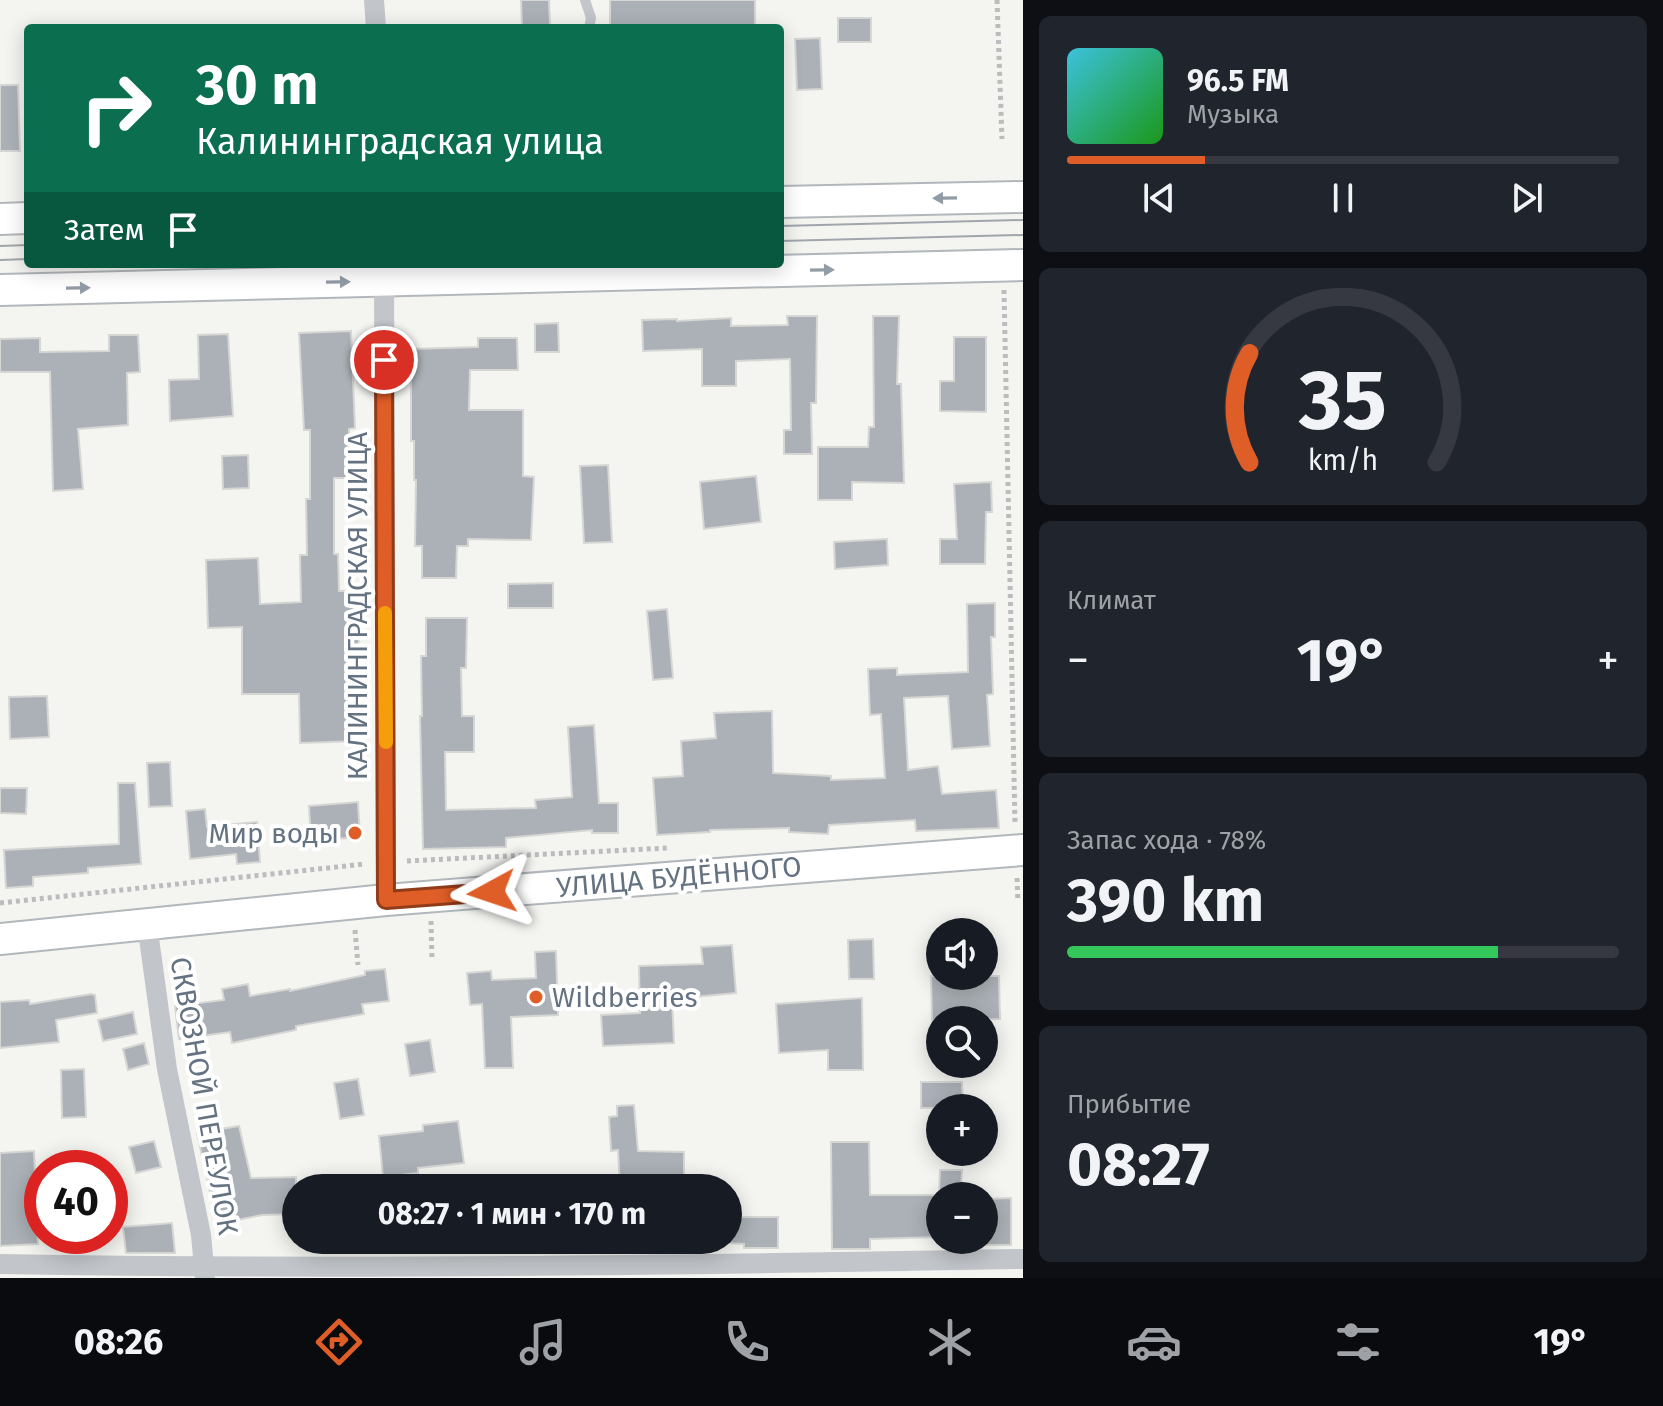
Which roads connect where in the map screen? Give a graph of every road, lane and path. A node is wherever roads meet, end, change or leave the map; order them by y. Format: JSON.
{"nodes":[{"id":1,"x":374,"y":0,"type":"edge"},
{"id":2,"x":585,"y":0,"type":"edge"},
{"id":3,"x":997,"y":0,"type":"edge"},
{"id":4,"x":376,"y":24,"type":"edge"},
{"id":5,"x":590,"y":24,"type":"edge"},
{"id":6,"x":1002,"y":139,"type":"dead end"},
{"id":7,"x":1023,"y":197,"type":"edge"},
{"id":8,"x":784,"y":202,"type":"edge"},
{"id":9,"x":24,"y":218,"type":"edge"},
{"id":10,"x":0,"y":219,"type":"edge"},
{"id":11,"x":383,"y":272,"type":"edge"},
{"id":12,"x":1013,"y":275,"type":"edge"},
{"id":13,"x":0,"y":290,"type":"edge"},
{"id":14,"x":683,"y":847,"type":"dead end"},
{"id":15,"x":1020,"y":850,"type":"edge"},
{"id":16,"x":386,"y":862,"type":"junction"},
{"id":17,"x":386,"y":900,"type":"junction"},
{"id":18,"x":1018,"y":902,"type":"dead end"},
{"id":19,"x":0,"y":903,"type":"edge"},
{"id":20,"x":147,"y":924,"type":"junction"},
{"id":21,"x":0,"y":939,"type":"edge"},
{"id":22,"x":1023,"y":1259,"type":"edge"},
{"id":23,"x":0,"y":1264,"type":"edge"},
{"id":24,"x":567,"y":1272,"type":"edge"},
{"id":25,"x":205,"y":1273,"type":"edge"}],
"edges":[{"from":1,"to":4,"type":"street"},
{"from":2,"to":5,"type":"lane"},
{"from":3,"to":6,"type":"path"},
{"from":7,"to":8,"type":"street","one_way":true},
{"from":9,"to":10,"type":"street"},
{"from":11,"to":12,"type":"street","one_way":true},
{"from":13,"to":11,"type":"street","one_way":true},
{"from":11,"to":16,"type":"street","name":"КАЛИНИНГРАДСКАЯ УЛИЦА"},
{"from":12,"to":15,"type":"path"},
{"from":14,"to":16,"type":"path"},
{"from":15,"to":17,"type":"street","name":"УЛИЦА БУДЁННОГО"},
{"from":15,"to":18,"type":"path"},
{"from":16,"to":17,"type":"street","name":"КАЛИНИНГРАДСКАЯ УЛИЦА"},
{"from":16,"to":19,"type":"path"},
{"from":17,"to":20,"type":"street","name":"УЛИЦА БУДЁННОГО"},
{"from":20,"to":21,"type":"street","name":"УЛИЦА БУДЁННОГО"},
{"from":20,"to":25,"type":"street","name":"СКВОЗНОЙ ПЕРЕУЛОК"},
{"from":22,"to":24,"type":"street"},
{"from":23,"to":25,"type":"street"},
{"from":24,"to":25,"type":"street"}]}
